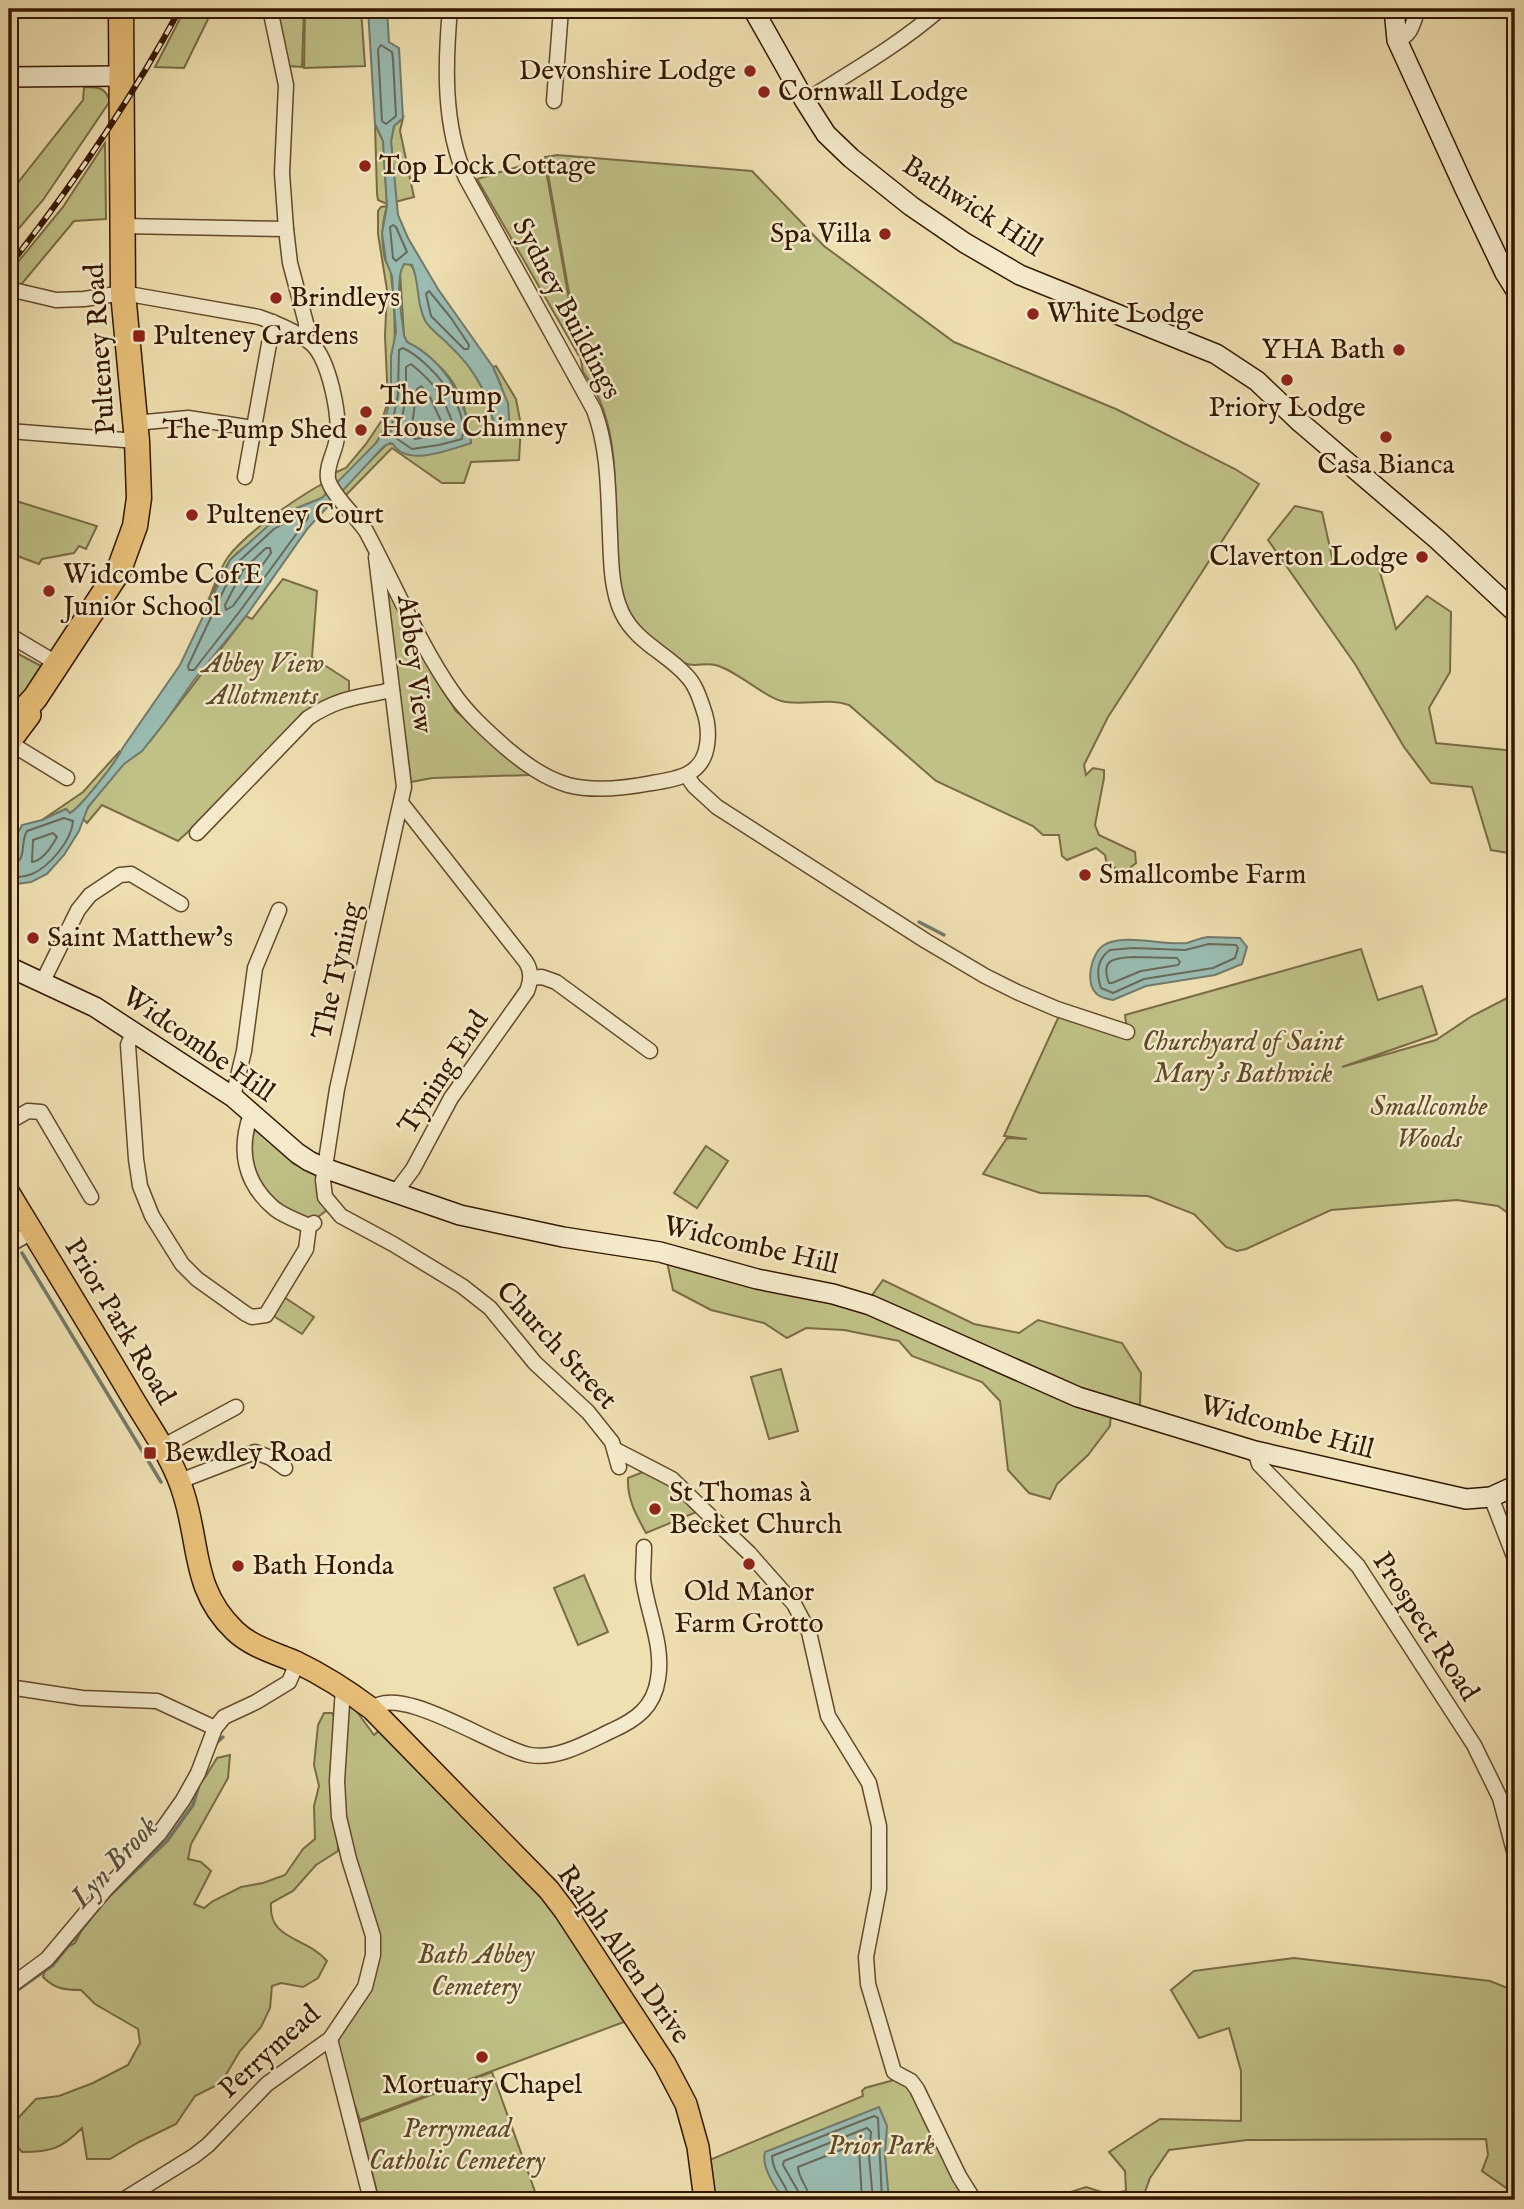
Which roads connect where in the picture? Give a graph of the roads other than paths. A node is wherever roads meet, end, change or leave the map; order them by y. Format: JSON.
{"nodes":[{"id":1,"x":121,"y":9,"type":"edge"},
{"id":2,"x":270,"y":9,"type":"edge"},
{"id":3,"x":450,"y":9,"type":"edge"},
{"id":4,"x":561,"y":9,"type":"edge"},
{"id":5,"x":753,"y":9,"type":"edge"},
{"id":6,"x":940,"y":9,"type":"edge"},
{"id":7,"x":1394,"y":9,"type":"edge"},
{"id":8,"x":1418,"y":9,"type":"edge"},
{"id":9,"x":1397,"y":40,"type":"junction"},
{"id":10,"x":121,"y":76,"type":"junction"},
{"id":11,"x":9,"y":77,"type":"edge"},
{"id":12,"x":554,"y":101,"type":"dead end"},
{"id":13,"x":805,"y":101,"type":"junction"},
{"id":14,"x":124,"y":226,"type":"junction"},
{"id":15,"x":286,"y":229,"type":"junction"},
{"id":16,"x":9,"y":289,"type":"edge"},
{"id":17,"x":1515,"y":289,"type":"edge"},
{"id":18,"x":123,"y":293,"type":"junction"},
{"id":19,"x":272,"y":322,"type":"junction"},
{"id":20,"x":302,"y":338,"type":"junction"},
{"id":21,"x":254,"y":428,"type":"junction"},
{"id":22,"x":9,"y":431,"type":"edge"},
{"id":23,"x":136,"y":432,"type":"junction"},
{"id":24,"x":245,"y":477,"type":"dead end"},
{"id":25,"x":375,"y":548,"type":"junction"},
{"id":26,"x":1515,"y":612,"type":"edge"},
{"id":27,"x":9,"y":635,"type":"edge"},
{"id":28,"x":58,"y":664,"type":"junction"},
{"id":29,"x":392,"y":690,"type":"junction"},
{"id":30,"x":9,"y":737,"type":"edge"},
{"id":31,"x":687,"y":776,"type":"junction"},
{"id":32,"x":67,"y":778,"type":"dead end"},
{"id":33,"x":404,"y":787,"type":"joint"},
{"id":34,"x":402,"y":804,"type":"junction"},
{"id":35,"x":197,"y":833,"type":"dead end"},
{"id":36,"x":181,"y":904,"type":"dead end"},
{"id":37,"x":279,"y":911,"type":"dead end"},
{"id":38,"x":9,"y":967,"type":"edge"},
{"id":39,"x":531,"y":978,"type":"junction"},
{"id":40,"x":43,"y":982,"type":"junction"},
{"id":41,"x":1127,"y":1031,"type":"dead end"},
{"id":42,"x":133,"y":1032,"type":"junction"},
{"id":43,"x":650,"y":1051,"type":"dead end"},
{"id":44,"x":233,"y":1097,"type":"junction"},
{"id":45,"x":251,"y":1114,"type":"junction"},
{"id":46,"x":9,"y":1122,"type":"edge"},
{"id":47,"x":324,"y":1168,"type":"junction"},
{"id":48,"x":9,"y":1193,"type":"edge"},
{"id":49,"x":395,"y":1193,"type":"junction"},
{"id":50,"x":91,"y":1197,"type":"dead end"},
{"id":51,"x":32,"y":1232,"type":"junction"},
{"id":52,"x":9,"y":1245,"type":"edge"},
{"id":53,"x":236,"y":1407,"type":"dead end"},
{"id":54,"x":162,"y":1447,"type":"junction"},
{"id":55,"x":616,"y":1450,"type":"junction"},
{"id":56,"x":1255,"y":1451,"type":"junction"},
{"id":57,"x":619,"y":1467,"type":"dead end"},
{"id":58,"x":285,"y":1468,"type":"dead end"},
{"id":59,"x":180,"y":1481,"type":"junction"},
{"id":60,"x":1515,"y":1486,"type":"edge"},
{"id":61,"x":1491,"y":1497,"type":"junction"},
{"id":62,"x":644,"y":1547,"type":"dead end"},
{"id":63,"x":1515,"y":1559,"type":"edge"},
{"id":64,"x":298,"y":1663,"type":"junction"},
{"id":65,"x":9,"y":1687,"type":"edge"},
{"id":66,"x":344,"y":1688,"type":"junction"},
{"id":67,"x":372,"y":1709,"type":"junction"},
{"id":68,"x":215,"y":1728,"type":"junction"},
{"id":69,"x":1515,"y":1855,"type":"edge"},
{"id":70,"x":9,"y":1987,"type":"edge"},
{"id":71,"x":330,"y":2039,"type":"junction"},
{"id":72,"x":123,"y":2200,"type":"edge"},
{"id":73,"x":371,"y":2200,"type":"edge"},
{"id":74,"x":705,"y":2200,"type":"edge"},
{"id":75,"x":974,"y":2200,"type":"edge"}],
"edges":[{"from":1,"to":10,"type":"highway","name":"Pulteney Road"},
{"from":2,"to":15,"type":"street"},
{"from":3,"to":31,"type":"street","name":"Sydney Buildings"},
{"from":4,"to":12,"type":"street"},
{"from":5,"to":13,"type":"street","name":"Bathwick Hill"},
{"from":6,"to":13,"type":"street"},
{"from":7,"to":9,"type":"street"},
{"from":8,"to":9,"type":"street"},
{"from":9,"to":17,"type":"street"},
{"from":10,"to":11,"type":"street"},
{"from":10,"to":14,"type":"highway","name":"Pulteney Road"},
{"from":13,"to":26,"type":"street","name":"Bathwick Hill"},
{"from":14,"to":15,"type":"street"},
{"from":14,"to":18,"type":"highway","name":"Pulteney Road"},
{"from":15,"to":20,"type":"street"},
{"from":16,"to":18,"type":"street"},
{"from":18,"to":19,"type":"street"},
{"from":18,"to":23,"type":"highway","name":"Pulteney Road"},
{"from":19,"to":20,"type":"street"},
{"from":19,"to":21,"type":"street"},
{"from":20,"to":25,"type":"street"},
{"from":21,"to":23,"type":"street"},
{"from":21,"to":24,"type":"street"},
{"from":22,"to":23,"type":"street"},
{"from":23,"to":28,"type":"highway","name":"Pulteney Road"},
{"from":25,"to":29,"type":"street","name":"Abbey View"},
{"from":25,"to":31,"type":"street"},
{"from":27,"to":28,"type":"street"},
{"from":28,"to":30,"type":"highway","name":"Pulteney Road"},
{"from":29,"to":33,"type":"street","name":"Abbey View"},
{"from":29,"to":35,"type":"street"},
{"from":30,"to":32,"type":"street"},
{"from":31,"to":41,"type":"street"},
{"from":33,"to":34,"type":"street","name":"The Tyning"},
{"from":34,"to":39,"type":"street"},
{"from":34,"to":47,"type":"street","name":"The Tyning"},
{"from":36,"to":40,"type":"street"},
{"from":37,"to":44,"type":"street"},
{"from":38,"to":40,"type":"street","name":"Widcombe Hill"},
{"from":39,"to":43,"type":"street"},
{"from":39,"to":49,"type":"street","name":"Tyning End"},
{"from":40,"to":42,"type":"street","name":"Widcombe Hill"},
{"from":42,"to":44,"type":"street","name":"Widcombe Hill"},
{"from":42,"to":45,"type":"street"},
{"from":44,"to":45,"type":"street","name":"Widcombe Hill"},
{"from":45,"to":47,"type":"street","name":"Widcombe Hill"},
{"from":46,"to":50,"type":"street"},
{"from":47,"to":49,"type":"street","name":"Widcombe Hill"},
{"from":47,"to":55,"type":"street","name":"Church Street"},
{"from":48,"to":51,"type":"main road","name":"Prior Park Road"},
{"from":49,"to":56,"type":"street","name":"Widcombe Hill"},
{"from":51,"to":52,"type":"street"},
{"from":51,"to":54,"type":"main road","name":"Prior Park Road"},
{"from":53,"to":54,"type":"street"},
{"from":54,"to":59,"type":"main road","name":"Prior Park Road"},
{"from":55,"to":57,"type":"street","name":"Church Street"},
{"from":55,"to":75,"type":"street"},
{"from":56,"to":61,"type":"street","name":"Widcombe Hill"},
{"from":56,"to":69,"type":"street","name":"Prospect Road"},
{"from":58,"to":59,"type":"street"},
{"from":59,"to":64,"type":"main road","name":"Prior Park Road"},
{"from":60,"to":61,"type":"street","name":"Widcombe Hill"},
{"from":61,"to":63,"type":"street"},
{"from":62,"to":67,"type":"street"},
{"from":64,"to":66,"type":"main road","name":"Prior Park Road"},
{"from":64,"to":68,"type":"street"},
{"from":65,"to":68,"type":"street"},
{"from":66,"to":67,"type":"main road","name":"Ralph Allen Drive"},
{"from":66,"to":71,"type":"street","name":"Perrymead"},
{"from":67,"to":74,"type":"main road","name":"Ralph Allen Drive"},
{"from":68,"to":70,"type":"street"},
{"from":71,"to":72,"type":"street","name":"Perrymead"},
{"from":71,"to":73,"type":"street"}]}
